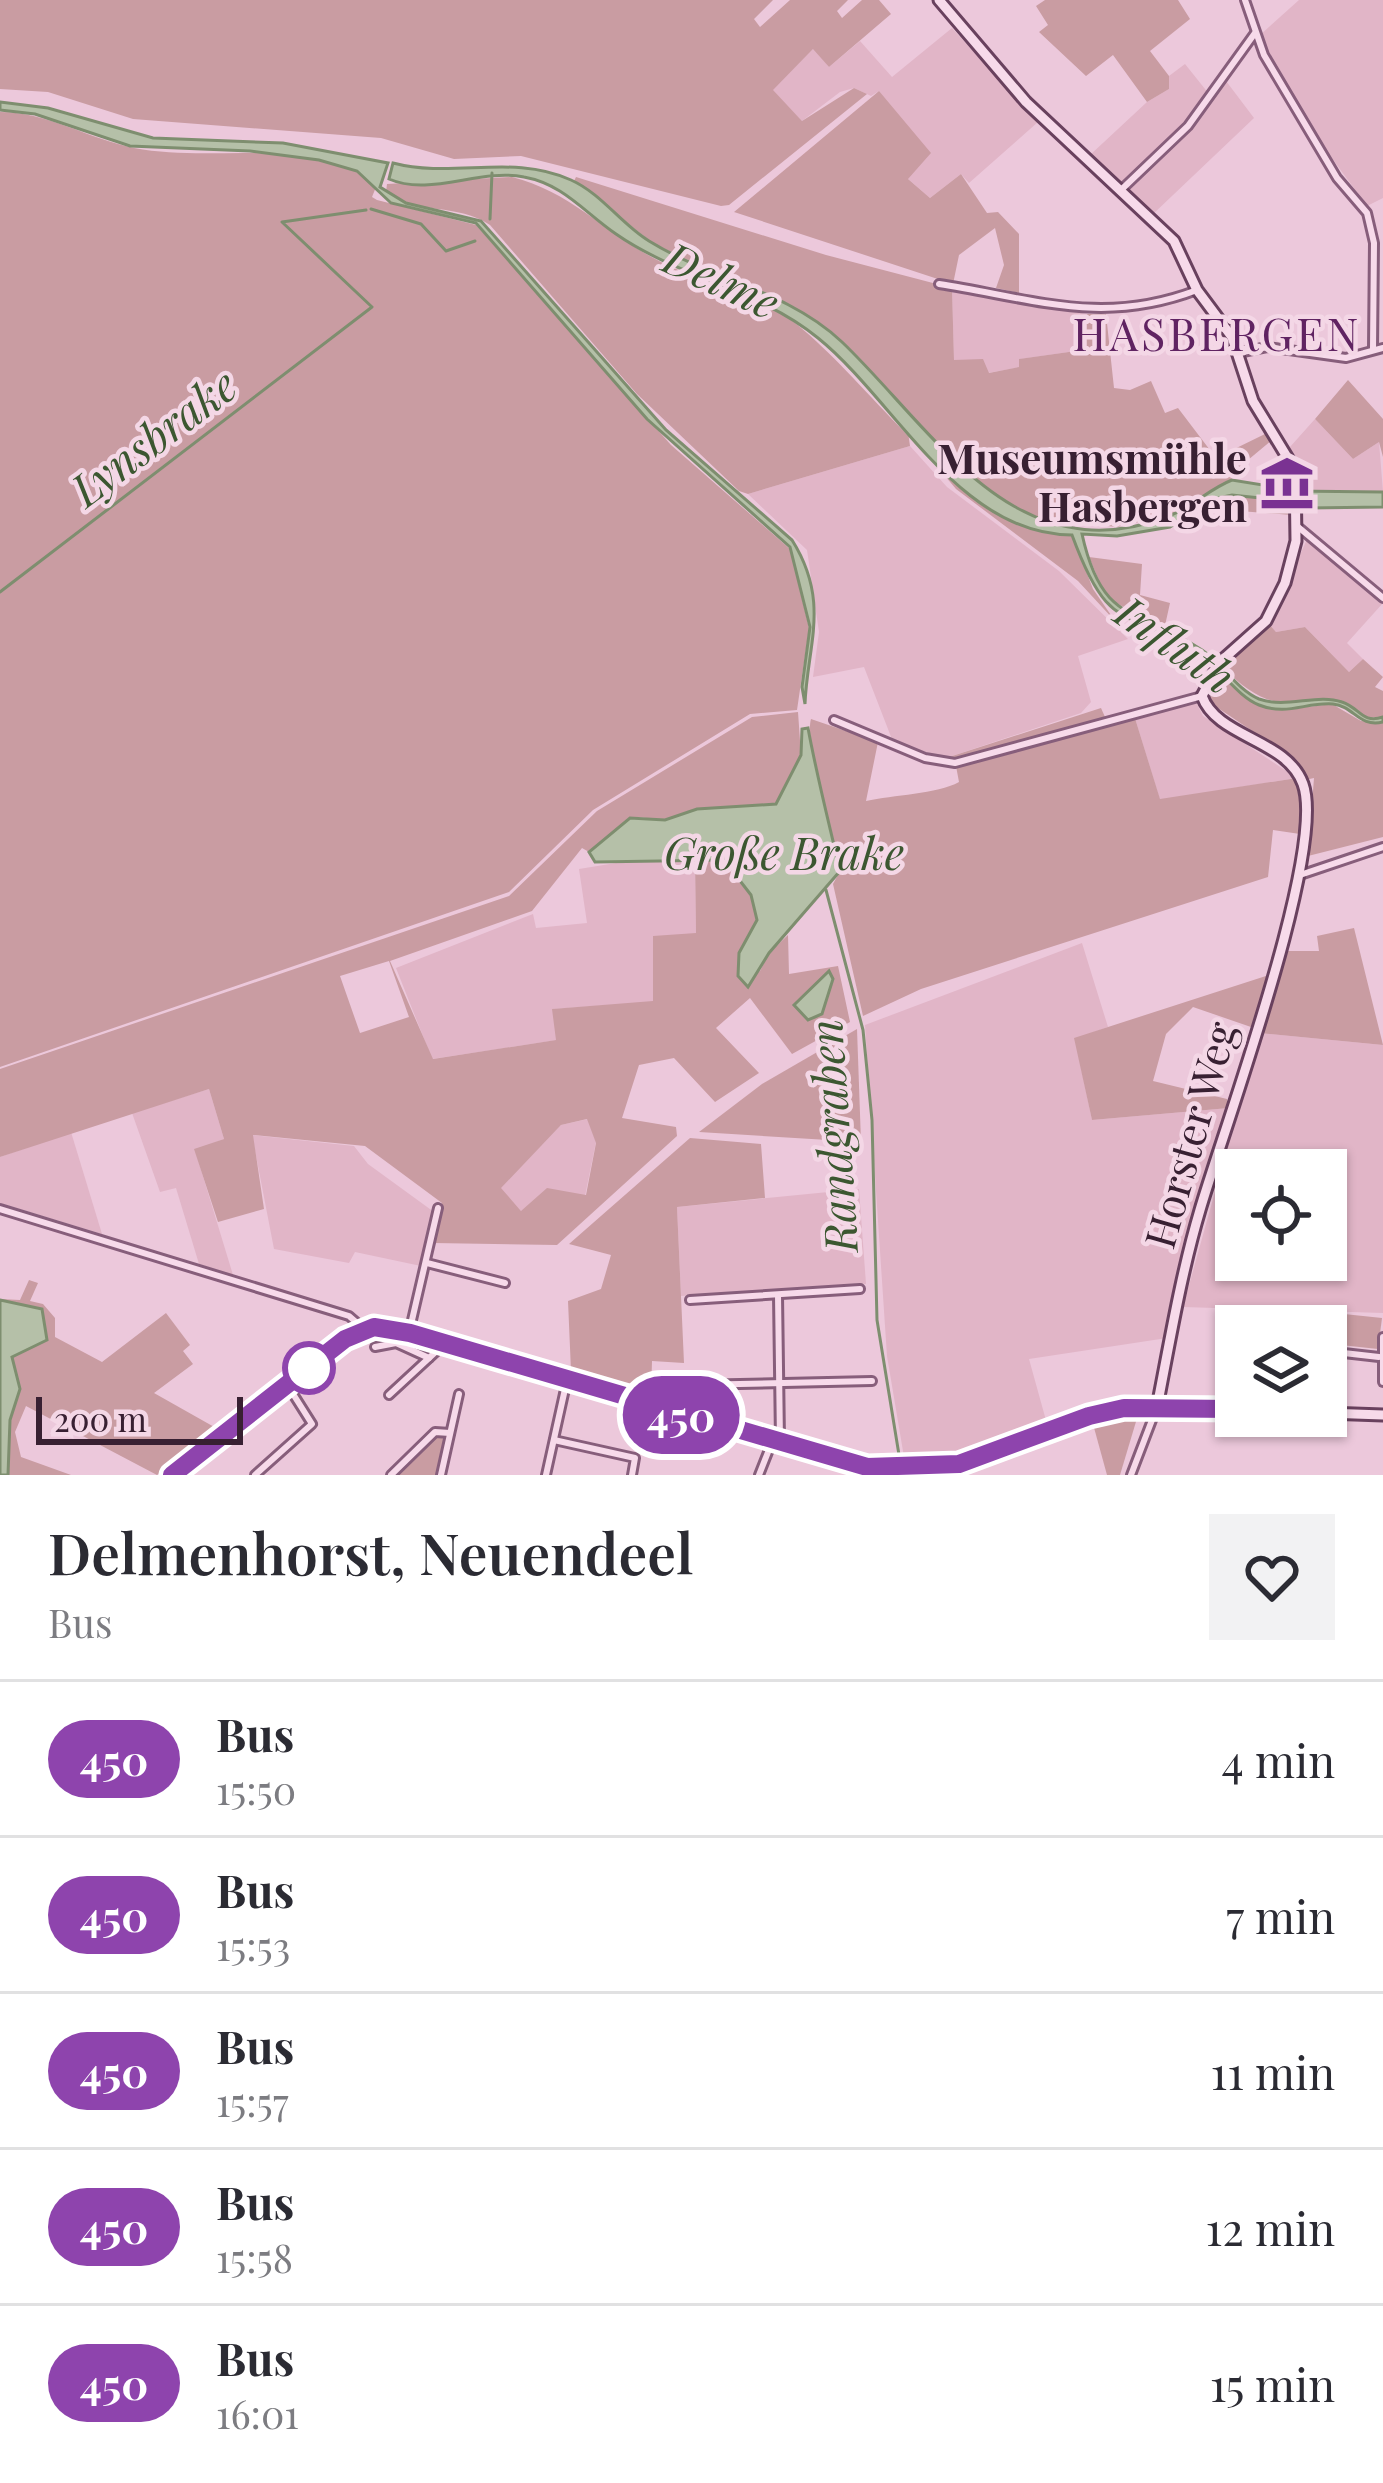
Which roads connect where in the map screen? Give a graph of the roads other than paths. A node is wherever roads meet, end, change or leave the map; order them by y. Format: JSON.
{"nodes":[{"id":1,"x":939,"y":0,"type":"edge"},
{"id":2,"x":1245,"y":0,"type":"edge"},
{"id":3,"x":1255,"y":33,"type":"junction"},
{"id":4,"x":1118,"y":193,"type":"junction"},
{"id":5,"x":939,"y":284,"type":"dead end"},
{"id":6,"x":1197,"y":290,"type":"junction"},
{"id":7,"x":1383,"y":348,"type":"edge"},
{"id":8,"x":1373,"y":349,"type":"junction"},
{"id":9,"x":1238,"y":353,"type":"junction"},
{"id":10,"x":1297,"y":526,"type":"junction"},
{"id":11,"x":1383,"y":598,"type":"edge"},
{"id":12,"x":1202,"y":696,"type":"junction"},
{"id":13,"x":834,"y":720,"type":"dead end"},
{"id":14,"x":1383,"y":847,"type":"edge"},
{"id":15,"x":1296,"y":879,"type":"junction"},
{"id":16,"x":439,"y":1208,"type":"dead end"},
{"id":17,"x":0,"y":1209,"type":"edge"},
{"id":18,"x":426,"y":1263,"type":"junction"},
{"id":19,"x":505,"y":1282,"type":"dead end"},
{"id":20,"x":860,"y":1289,"type":"dead end"},
{"id":21,"x":778,"y":1295,"type":"junction"},
{"id":22,"x":690,"y":1300,"type":"dead end"},
{"id":23,"x":364,"y":1329,"type":"junction"},
{"id":24,"x":410,"y":1333,"type":"junction"},
{"id":25,"x":1383,"y":1337,"type":"edge"},
{"id":26,"x":444,"y":1343,"type":"junction"},
{"id":27,"x":375,"y":1347,"type":"dead end"},
{"id":28,"x":1347,"y":1354,"type":"edge"},
{"id":29,"x":429,"y":1358,"type":"junction"},
{"id":30,"x":1379,"y":1358,"type":"junction"},
{"id":31,"x":568,"y":1380,"type":"junction"},
{"id":32,"x":872,"y":1381,"type":"dead end"},
{"id":33,"x":1383,"y":1382,"type":"edge"},
{"id":34,"x":779,"y":1383,"type":"junction"},
{"id":35,"x":287,"y":1384,"type":"junction"},
{"id":36,"x":691,"y":1385,"type":"dead end"},
{"id":37,"x":459,"y":1394,"type":"dead end"},
{"id":38,"x":389,"y":1395,"type":"dead end"},
{"id":39,"x":1157,"y":1407,"type":"junction"},
{"id":40,"x":1215,"y":1408,"type":"edge"},
{"id":41,"x":1347,"y":1414,"type":"edge"},
{"id":42,"x":1383,"y":1415,"type":"edge"},
{"id":43,"x":450,"y":1433,"type":"junction"},
{"id":44,"x":554,"y":1440,"type":"junction"},
{"id":45,"x":776,"y":1443,"type":"junction"},
{"id":46,"x":894,"y":1471,"type":"edge"},
{"id":47,"x":172,"y":1475,"type":"edge"},
{"id":48,"x":255,"y":1475,"type":"edge"},
{"id":49,"x":391,"y":1475,"type":"edge"},
{"id":50,"x":441,"y":1475,"type":"edge"},
{"id":51,"x":546,"y":1475,"type":"edge"},
{"id":52,"x":632,"y":1475,"type":"edge"},
{"id":53,"x":759,"y":1475,"type":"edge"},
{"id":54,"x":1131,"y":1475,"type":"edge"}],
"edges":[{"from":1,"to":4,"type":"street"},
{"from":2,"to":3,"type":"street"},
{"from":3,"to":4,"type":"street"},
{"from":3,"to":8,"type":"street"},
{"from":4,"to":6,"type":"street"},
{"from":5,"to":6,"type":"street"},
{"from":6,"to":9,"type":"street"},
{"from":7,"to":8,"type":"street"},
{"from":8,"to":9,"type":"street"},
{"from":9,"to":10,"type":"street"},
{"from":10,"to":11,"type":"street"},
{"from":10,"to":12,"type":"street"},
{"from":12,"to":13,"type":"street"},
{"from":12,"to":15,"type":"street","name":"Horster Weg"},
{"from":14,"to":15,"type":"street"},
{"from":15,"to":39,"type":"street","name":"Horster Weg"},
{"from":16,"to":18,"type":"street"},
{"from":17,"to":23,"type":"street"},
{"from":18,"to":19,"type":"street"},
{"from":18,"to":24,"type":"street"},
{"from":20,"to":21,"type":"street"},
{"from":21,"to":22,"type":"street"},
{"from":21,"to":34,"type":"street"},
{"from":23,"to":24,"type":"street"},
{"from":23,"to":35,"type":"street"},
{"from":24,"to":26,"type":"street"},
{"from":25,"to":30,"type":"street"},
{"from":26,"to":29,"type":"street"},
{"from":26,"to":31,"type":"street"},
{"from":27,"to":29,"type":"street"},
{"from":28,"to":30,"type":"street"},
{"from":29,"to":38,"type":"street"},
{"from":30,"to":33,"type":"street"},
{"from":31,"to":44,"type":"street"},
{"from":31,"to":45,"type":"street"},
{"from":32,"to":34,"type":"street"},
{"from":34,"to":36,"type":"street"},
{"from":34,"to":45,"type":"street"},
{"from":35,"to":47,"type":"street"},
{"from":35,"to":48,"type":"street"},
{"from":37,"to":43,"type":"street"},
{"from":39,"to":40,"type":"street"},
{"from":39,"to":46,"type":"street"},
{"from":39,"to":54,"type":"street","name":"Horster Weg"},
{"from":41,"to":42,"type":"street"},
{"from":43,"to":49,"type":"street"},
{"from":43,"to":50,"type":"street"},
{"from":44,"to":51,"type":"street"},
{"from":44,"to":52,"type":"street"},
{"from":45,"to":46,"type":"street"},
{"from":45,"to":53,"type":"street"}]}
